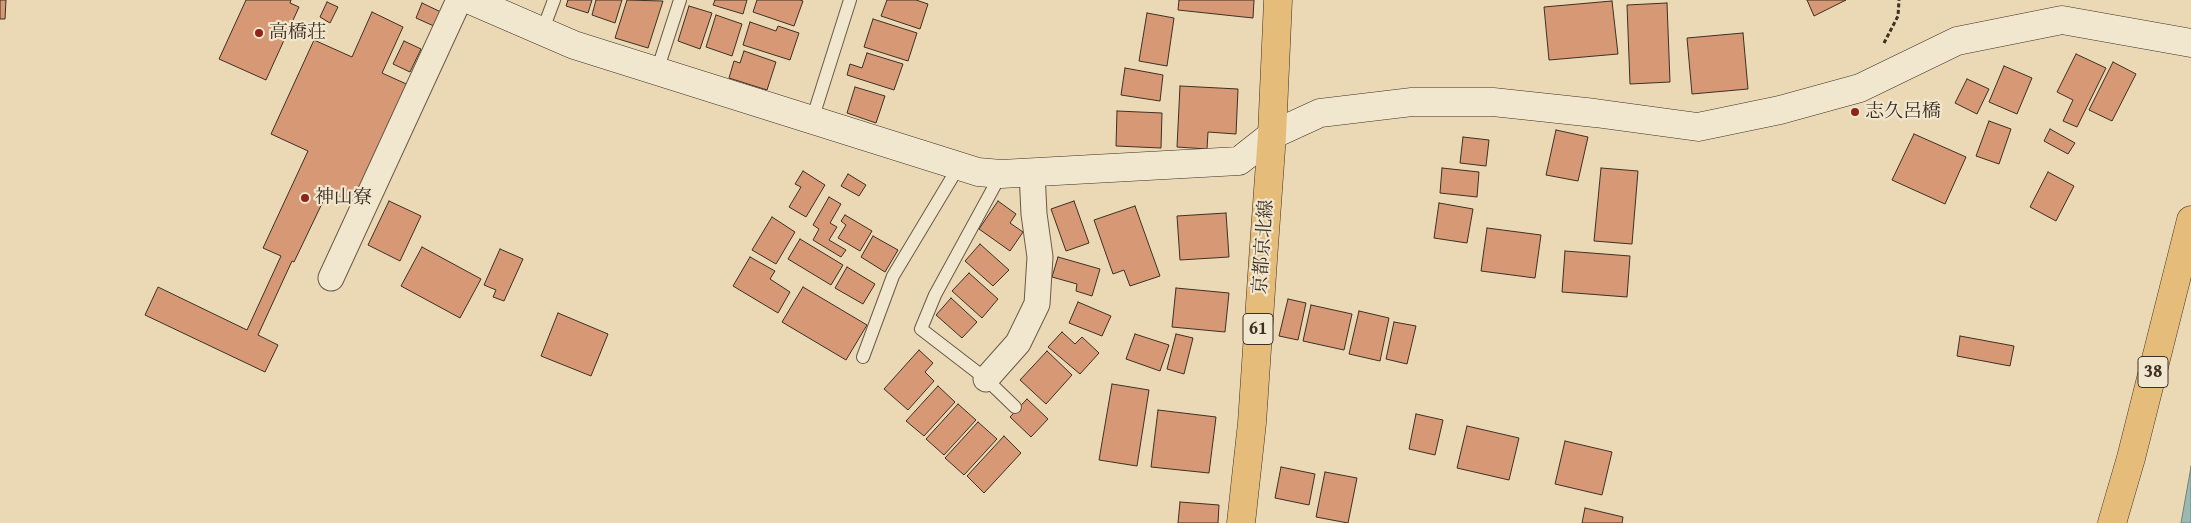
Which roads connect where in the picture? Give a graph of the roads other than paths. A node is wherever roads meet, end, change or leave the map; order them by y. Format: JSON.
{"nodes":[{"id":1,"x":459,"y":0,"type":"edge"},
{"id":2,"x":470,"y":0,"type":"edge"},
{"id":3,"x":554,"y":0,"type":"edge"},
{"id":4,"x":680,"y":0,"type":"edge"},
{"id":5,"x":850,"y":0,"type":"edge"},
{"id":6,"x":1278,"y":0,"type":"edge"},
{"id":7,"x":542,"y":32,"type":"junction"},
{"id":8,"x":2191,"y":43,"type":"edge"},
{"id":9,"x":657,"y":71,"type":"junction"},
{"id":10,"x":812,"y":120,"type":"junction"},
{"id":11,"x":1272,"y":135,"type":"junction"},
{"id":12,"x":959,"y":166,"type":"junction"},
{"id":13,"x":1032,"y":172,"type":"junction"},
{"id":14,"x":1001,"y":174,"type":"junction"},
{"id":15,"x":2191,"y":220,"type":"edge"},
{"id":16,"x":331,"y":278,"type":"dead end"},
{"id":17,"x":863,"y":357,"type":"dead end"},
{"id":18,"x":986,"y":379,"type":"junction"},
{"id":19,"x":1015,"y":407,"type":"dead end"},
{"id":20,"x":1241,"y":523,"type":"edge"},
{"id":21,"x":2112,"y":523,"type":"edge"}],
"edges":[{"from":1,"to":16,"type":"street"},
{"from":2,"to":7,"type":"street"},
{"from":3,"to":7,"type":"lane"},
{"from":4,"to":9,"type":"lane"},
{"from":5,"to":10,"type":"lane"},
{"from":6,"to":11,"type":"main road","name":"京都京北線","number":"61"},
{"from":7,"to":9,"type":"street"},
{"from":8,"to":11,"type":"street"},
{"from":9,"to":10,"type":"street"},
{"from":10,"to":12,"type":"street"},
{"from":11,"to":13,"type":"street"},
{"from":11,"to":20,"type":"main road","name":"京都京北線","number":"61"},
{"from":12,"to":14,"type":"street"},
{"from":12,"to":17,"type":"lane"},
{"from":13,"to":14,"type":"street"},
{"from":13,"to":18,"type":"street"},
{"from":14,"to":18,"type":"lane"},
{"from":15,"to":21,"type":"main road","number":"38"},
{"from":18,"to":19,"type":"lane"}]}
